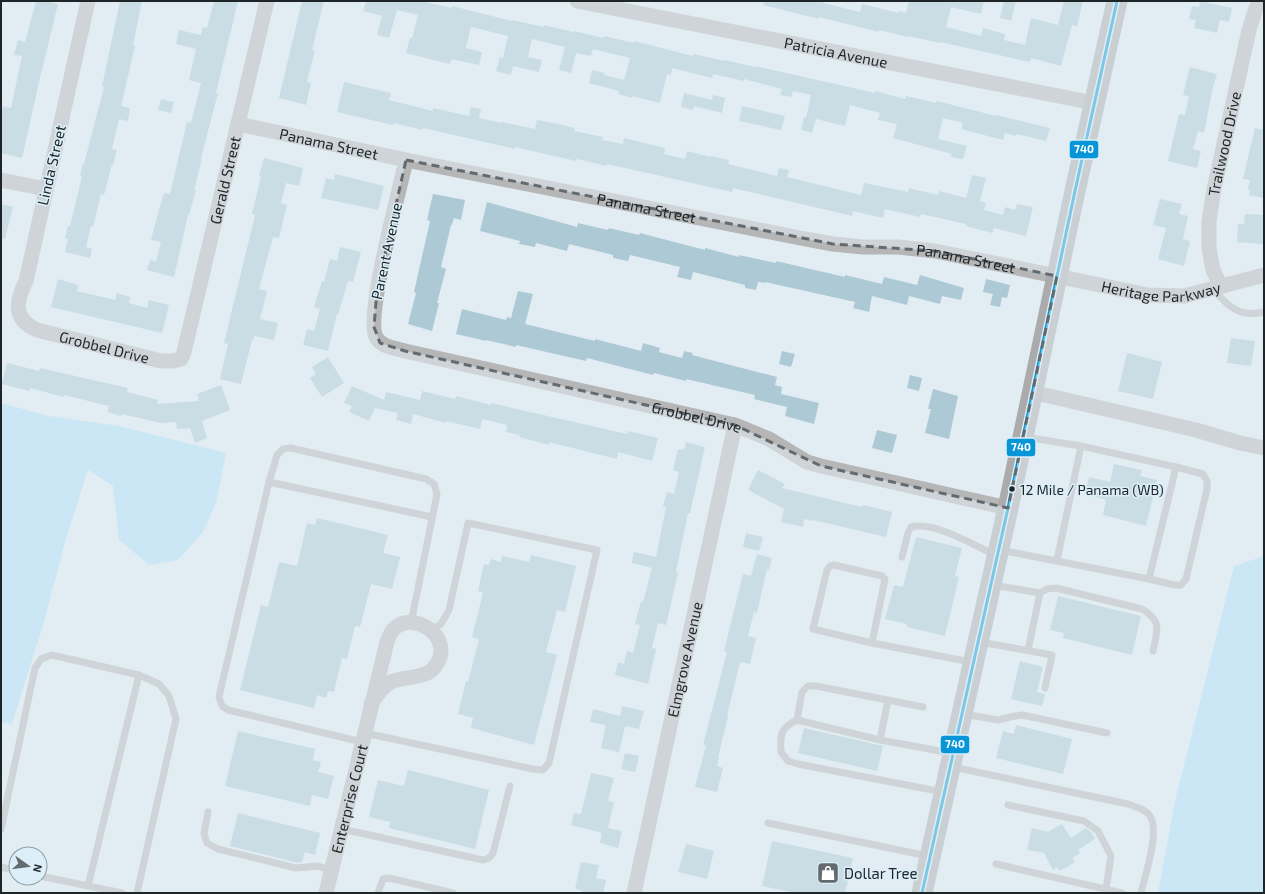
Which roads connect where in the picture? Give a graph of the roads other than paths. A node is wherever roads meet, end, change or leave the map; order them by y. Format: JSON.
{"nodes":[{"id":1,"x":88,"y":1,"type":"edge"},
{"id":2,"x":267,"y":1,"type":"edge"},
{"id":3,"x":577,"y":1,"type":"edge"},
{"id":4,"x":1117,"y":1,"type":"edge"},
{"id":5,"x":1261,"y":1,"type":"edge"},
{"id":6,"x":1094,"y":103,"type":"junction"},
{"id":7,"x":238,"y":124,"type":"junction"},
{"id":8,"x":406,"y":160,"type":"junction"},
{"id":9,"x":1,"y":180,"type":"edge"},
{"id":10,"x":46,"y":190,"type":"junction"},
{"id":11,"x":1264,"y":275,"type":"edge"},
{"id":12,"x":1057,"y":276,"type":"junction"},
{"id":13,"x":1217,"y":288,"type":"junction"},
{"id":14,"x":1264,"y":312,"type":"edge"},
{"id":15,"x":28,"y":326,"type":"joint"},
{"id":16,"x":380,"y":342,"type":"joint"},
{"id":17,"x":181,"y":359,"type":"joint"},
{"id":18,"x":1032,"y":392,"type":"junction"},
{"id":19,"x":735,"y":425,"type":"junction"},
{"id":20,"x":1023,"y":436,"type":"junction"},
{"id":21,"x":1081,"y":446,"type":"junction"},
{"id":22,"x":1264,"y":448,"type":"edge"},
{"id":23,"x":1176,"y":467,"type":"junction"},
{"id":24,"x":269,"y":482,"type":"junction"},
{"id":25,"x":1008,"y":508,"type":"junction"},
{"id":26,"x":432,"y":518,"type":"junction"},
{"id":27,"x":998,"y":553,"type":"junction"},
{"id":28,"x":902,"y":557,"type":"dead end"},
{"id":29,"x":1057,"y":560,"type":"junction"},
{"id":30,"x":1149,"y":579,"type":"junction"},
{"id":31,"x":991,"y":584,"type":"junction"},
{"id":32,"x":1040,"y":594,"type":"junction"},
{"id":33,"x":411,"y":623,"type":"junction"},
{"id":34,"x":431,"y":630,"type":"junction"},
{"id":35,"x":978,"y":642,"type":"junction"},
{"id":36,"x":872,"y":643,"type":"junction"},
{"id":37,"x":1028,"y":650,"type":"junction"},
{"id":38,"x":1153,"y":652,"type":"dead end"},
{"id":39,"x":973,"y":662,"type":"junction"},
{"id":40,"x":139,"y":674,"type":"junction"},
{"id":41,"x":1045,"y":688,"type":"dead end"},
{"id":42,"x":888,"y":700,"type":"junction"},
{"id":43,"x":371,"y":704,"type":"junction"},
{"id":44,"x":923,"y":708,"type":"dead end"},
{"id":45,"x":962,"y":714,"type":"junction"},
{"id":46,"x":797,"y":720,"type":"junction"},
{"id":47,"x":1107,"y":733,"type":"dead end"},
{"id":48,"x":364,"y":737,"type":"junction"},
{"id":49,"x":880,"y":740,"type":"junction"},
{"id":50,"x":951,"y":760,"type":"junction"},
{"id":51,"x":510,"y":786,"type":"dead end"},
{"id":52,"x":944,"y":792,"type":"junction"},
{"id":53,"x":1008,"y":805,"type":"dead end"},
{"id":54,"x":208,"y":812,"type":"dead end"},
{"id":55,"x":768,"y":823,"type":"dead end"},
{"id":56,"x":1,"y":829,"type":"edge"},
{"id":57,"x":342,"y":829,"type":"junction"},
{"id":58,"x":930,"y":856,"type":"junction"},
{"id":59,"x":996,"y":864,"type":"dead end"},
{"id":60,"x":332,"y":870,"type":"junction"},
{"id":61,"x":48,"y":878,"type":"edge"},
{"id":62,"x":88,"y":886,"type":"junction"},
{"id":63,"x":1106,"y":889,"type":"junction"},
{"id":64,"x":122,"y":893,"type":"edge"},
{"id":65,"x":137,"y":893,"type":"edge"},
{"id":66,"x":326,"y":893,"type":"edge"},
{"id":67,"x":378,"y":893,"type":"edge"},
{"id":68,"x":453,"y":893,"type":"edge"},
{"id":69,"x":634,"y":893,"type":"edge"},
{"id":70,"x":922,"y":893,"type":"edge"},
{"id":71,"x":1122,"y":893,"type":"edge"},
{"id":72,"x":1141,"y":893,"type":"edge"}],
"edges":[{"from":1,"to":10,"type":"street","name":"Linda Street"},
{"from":2,"to":7,"type":"street","name":"Gerald Street"},
{"from":3,"to":6,"type":"street","name":"Patricia Avenue"},
{"from":4,"to":6,"type":"main road"},
{"from":5,"to":13,"type":"street","name":"Trailwood Drive"},
{"from":6,"to":12,"type":"main road"},
{"from":7,"to":8,"type":"street","name":"Panama Street"},
{"from":7,"to":17,"type":"street","name":"Gerald Street"},
{"from":8,"to":12,"type":"street","name":"Panama Street"},
{"from":8,"to":16,"type":"street","name":"Parent Avenue"},
{"from":9,"to":10,"type":"street"},
{"from":10,"to":15,"type":"street","name":"Linda Street"},
{"from":11,"to":13,"type":"street","name":"Heritage Parkway"},
{"from":12,"to":13,"type":"street","name":"Heritage Parkway"},
{"from":12,"to":18,"type":"main road"},
{"from":13,"to":14,"type":"lane"},
{"from":15,"to":17,"type":"street","name":"Grobbel Drive"},
{"from":16,"to":19,"type":"street","name":"Grobbel Drive"},
{"from":18,"to":20,"type":"main road"},
{"from":18,"to":22,"type":"street"},
{"from":19,"to":25,"type":"street","name":"Grobbel Drive"},
{"from":19,"to":69,"type":"street","name":"Elmgrove Avenue"},
{"from":20,"to":21,"type":"lane"},
{"from":20,"to":25,"type":"main road"},
{"from":21,"to":23,"type":"lane"},
{"from":21,"to":29,"type":"lane"},
{"from":23,"to":30,"type":"lane"},
{"from":23,"to":30,"type":"lane"},
{"from":24,"to":26,"type":"lane"},
{"from":24,"to":26,"type":"lane"},
{"from":24,"to":48,"type":"lane"},
{"from":25,"to":27,"type":"main road"},
{"from":26,"to":33,"type":"lane"},
{"from":27,"to":28,"type":"lane"},
{"from":27,"to":29,"type":"lane"},
{"from":27,"to":31,"type":"main road"},
{"from":29,"to":30,"type":"lane"},
{"from":31,"to":32,"type":"lane"},
{"from":31,"to":35,"type":"main road"},
{"from":32,"to":37,"type":"lane"},
{"from":32,"to":38,"type":"lane"},
{"from":33,"to":34,"type":"street"},
{"from":33,"to":43,"type":"street","name":"Enterprise Court"},
{"from":34,"to":43,"type":"street","name":"Enterprise Court"},
{"from":34,"to":48,"type":"lane"},
{"from":35,"to":37,"type":"lane"},
{"from":35,"to":39,"type":"main road"},
{"from":36,"to":36,"type":"lane"},
{"from":36,"to":39,"type":"lane"},
{"from":37,"to":41,"type":"lane"},
{"from":39,"to":45,"type":"main road"},
{"from":40,"to":56,"type":"lane"},
{"from":40,"to":62,"type":"lane"},
{"from":40,"to":65,"type":"lane"},
{"from":42,"to":44,"type":"lane"},
{"from":42,"to":46,"type":"lane"},
{"from":42,"to":49,"type":"lane"},
{"from":43,"to":48,"type":"street","name":"Enterprise Court"},
{"from":45,"to":47,"type":"lane"},
{"from":45,"to":50,"type":"main road"},
{"from":46,"to":49,"type":"lane"},
{"from":46,"to":52,"type":"lane"},
{"from":48,"to":57,"type":"street","name":"Enterprise Court"},
{"from":49,"to":50,"type":"lane"},
{"from":50,"to":52,"type":"main road"},
{"from":50,"to":72,"type":"lane"},
{"from":51,"to":57,"type":"lane"},
{"from":52,"to":58,"type":"main road"},
{"from":53,"to":63,"type":"lane"},
{"from":54,"to":60,"type":"lane"},
{"from":55,"to":58,"type":"lane"},
{"from":57,"to":60,"type":"street","name":"Enterprise Court"},
{"from":58,"to":70,"type":"main road"},
{"from":59,"to":63,"type":"lane"},
{"from":60,"to":66,"type":"street","name":"Enterprise Court"},
{"from":61,"to":62,"type":"lane"},
{"from":62,"to":64,"type":"lane"},
{"from":63,"to":71,"type":"lane"},
{"from":67,"to":68,"type":"lane"}]}
